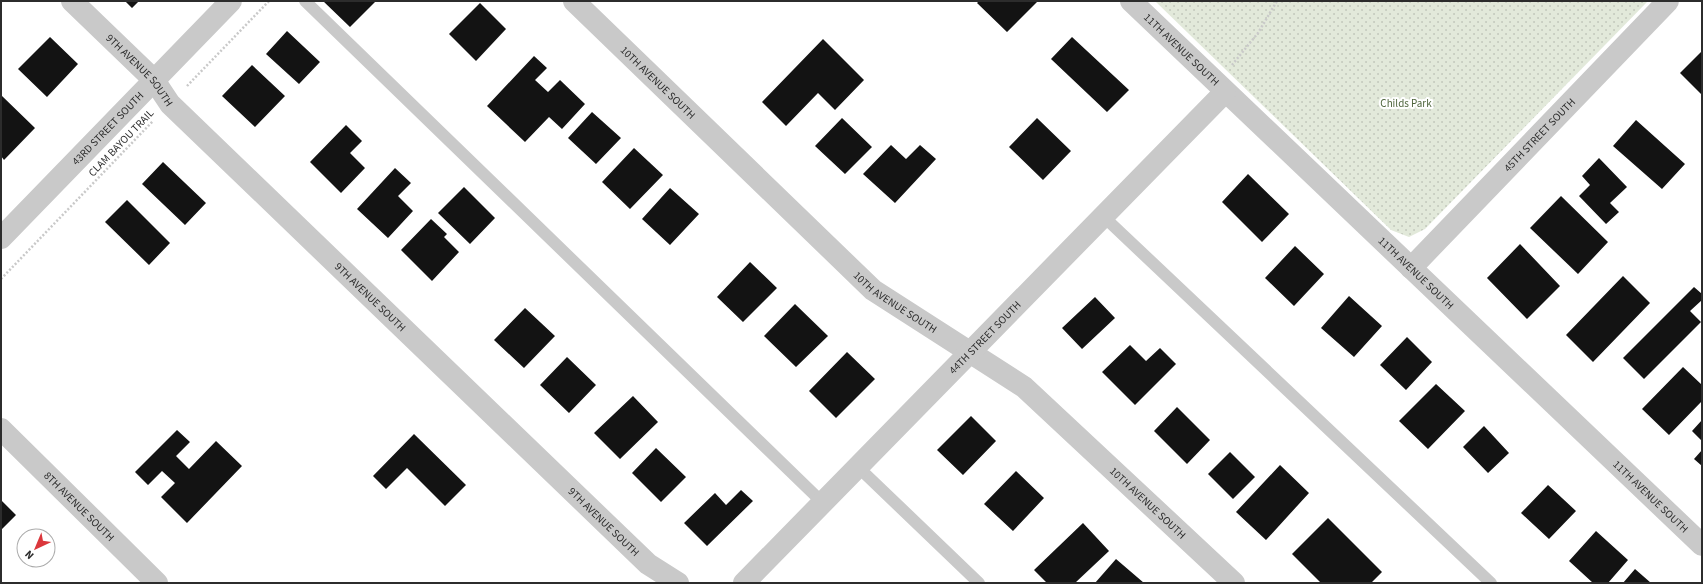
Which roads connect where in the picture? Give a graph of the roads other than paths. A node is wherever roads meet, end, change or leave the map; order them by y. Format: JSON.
{"nodes":[{"id":1,"x":72,"y":1,"type":"edge"},
{"id":2,"x":230,"y":1,"type":"edge"},
{"id":3,"x":305,"y":1,"type":"edge"},
{"id":4,"x":574,"y":1,"type":"edge"},
{"id":5,"x":1130,"y":1,"type":"edge"},
{"id":6,"x":1668,"y":1,"type":"edge"},
{"id":7,"x":154,"y":80,"type":"junction"},
{"id":8,"x":1220,"y":88,"type":"junction"},
{"id":9,"x":1103,"y":216,"type":"junction"},
{"id":10,"x":1,"y":238,"type":"edge"},
{"id":11,"x":1411,"y":268,"type":"junction"},
{"id":12,"x":970,"y":352,"type":"junction"},
{"id":13,"x":1,"y":429,"type":"edge"},
{"id":14,"x":858,"y":467,"type":"junction"},
{"id":15,"x":823,"y":503,"type":"junction"},
{"id":16,"x":1702,"y":545,"type":"edge"},
{"id":17,"x":157,"y":583,"type":"edge"},
{"id":18,"x":678,"y":583,"type":"edge"},
{"id":19,"x":744,"y":583,"type":"edge"},
{"id":20,"x":979,"y":583,"type":"edge"},
{"id":21,"x":1234,"y":583,"type":"edge"},
{"id":22,"x":1491,"y":583,"type":"edge"}],
"edges":[{"from":1,"to":7,"type":"street","name":"9TH AVENUE SOUTH"},
{"from":2,"to":7,"type":"street","name":"43RD STREET SOUTH"},
{"from":3,"to":15,"type":"lane"},
{"from":4,"to":12,"type":"street","name":"10TH AVENUE SOUTH"},
{"from":5,"to":8,"type":"street","name":"11TH AVENUE SOUTH"},
{"from":6,"to":11,"type":"street","name":"45TH STREET SOUTH"},
{"from":7,"to":10,"type":"street","name":"43RD STREET SOUTH"},
{"from":7,"to":18,"type":"street","name":"9TH AVENUE SOUTH"},
{"from":8,"to":9,"type":"street","name":"44TH STREET SOUTH"},
{"from":8,"to":11,"type":"street","name":"11TH AVENUE SOUTH"},
{"from":9,"to":12,"type":"street","name":"44TH STREET SOUTH"},
{"from":9,"to":22,"type":"lane"},
{"from":11,"to":16,"type":"street","name":"11TH AVENUE SOUTH"},
{"from":12,"to":14,"type":"street","name":"44TH STREET SOUTH"},
{"from":12,"to":21,"type":"street","name":"10TH AVENUE SOUTH"},
{"from":13,"to":17,"type":"street","name":"8TH AVENUE SOUTH"},
{"from":14,"to":15,"type":"street","name":"44TH STREET SOUTH"},
{"from":14,"to":20,"type":"lane"},
{"from":15,"to":19,"type":"street","name":"44TH STREET SOUTH"}]}
